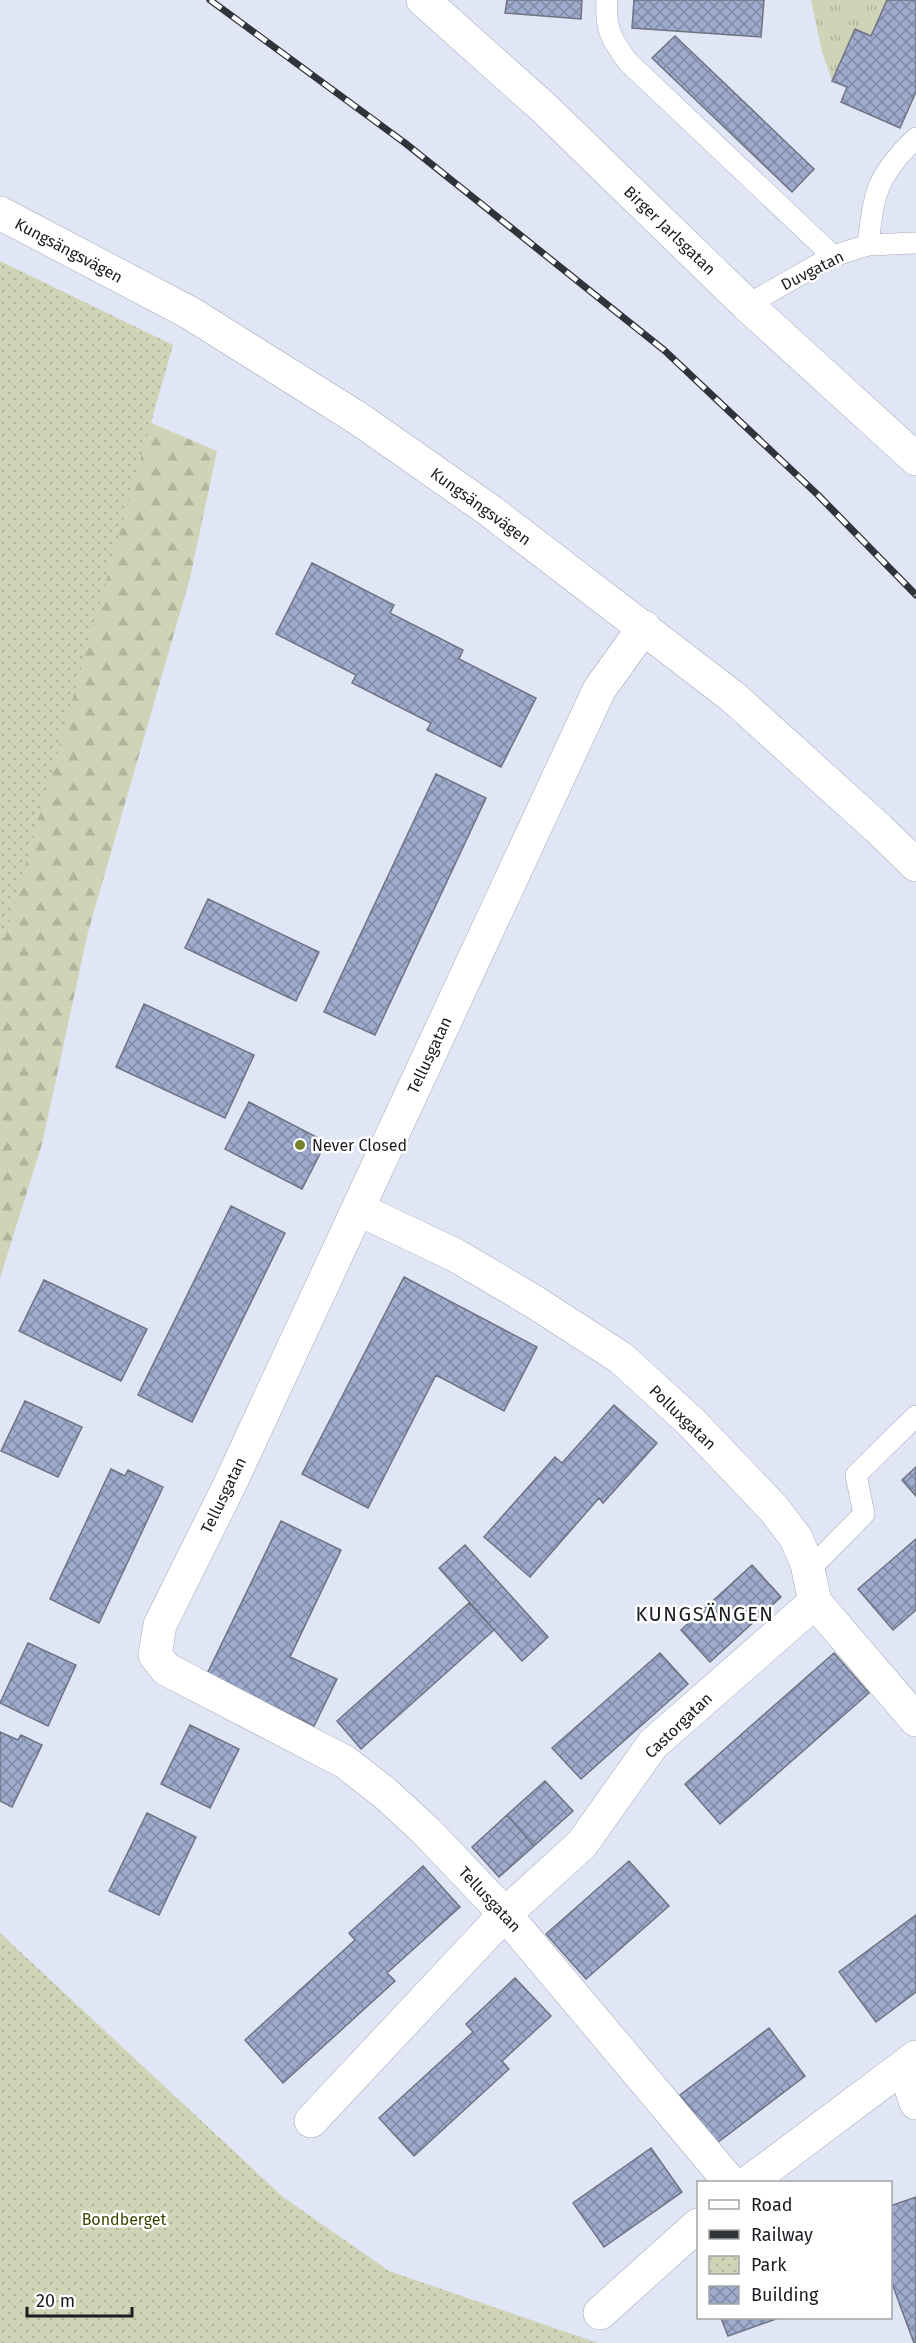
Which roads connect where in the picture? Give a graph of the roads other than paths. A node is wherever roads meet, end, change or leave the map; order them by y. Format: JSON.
{"nodes":[{"id":1,"x":423,"y":0,"type":"edge"},
{"id":2,"x":607,"y":0,"type":"edge"},
{"id":3,"x":916,"y":138,"type":"edge"},
{"id":4,"x":0,"y":213,"type":"edge"},
{"id":5,"x":916,"y":243,"type":"edge"},
{"id":6,"x":868,"y":245,"type":"junction"},
{"id":7,"x":833,"y":256,"type":"junction"},
{"id":8,"x":747,"y":305,"type":"junction"},
{"id":9,"x":916,"y":459,"type":"edge"},
{"id":10,"x":644,"y":627,"type":"junction"},
{"id":11,"x":916,"y":865,"type":"edge"},
{"id":12,"x":358,"y":1209,"type":"junction"},
{"id":13,"x":916,"y":1416,"type":"edge"},
{"id":14,"x":811,"y":1586,"type":"junction"},
{"id":15,"x":916,"y":1720,"type":"edge"},
{"id":16,"x":505,"y":1914,"type":"junction"},
{"id":17,"x":910,"y":2062,"type":"edge"},
{"id":18,"x":916,"y":2103,"type":"edge"},
{"id":19,"x":311,"y":2121,"type":"dead end"},
{"id":20,"x":729,"y":2181,"type":"edge"},
{"id":21,"x":750,"y":2181,"type":"edge"},
{"id":22,"x":697,"y":2227,"type":"edge"},
{"id":23,"x":600,"y":2313,"type":"dead end"}],
"edges":[{"from":1,"to":8,"type":"street","name":"Birger Jarlsgatan"},
{"from":2,"to":7,"type":"lane"},
{"from":3,"to":6,"type":"lane"},
{"from":4,"to":10,"type":"street","name":"Kungsängsvägen"},
{"from":5,"to":6,"type":"lane","name":"Duvgatan"},
{"from":6,"to":7,"type":"lane","name":"Duvgatan"},
{"from":7,"to":8,"type":"lane","name":"Duvgatan"},
{"from":8,"to":9,"type":"street","name":"Birger Jarlsgatan"},
{"from":10,"to":11,"type":"street","name":"Kungsängsvägen"},
{"from":10,"to":12,"type":"street","name":"Tellusgatan"},
{"from":12,"to":14,"type":"street","name":"Polluxgatan"},
{"from":12,"to":16,"type":"street","name":"Tellusgatan"},
{"from":13,"to":14,"type":"lane"},
{"from":14,"to":15,"type":"street","name":"Polluxgatan"},
{"from":14,"to":16,"type":"street","name":"Castorgatan"},
{"from":16,"to":19,"type":"street","name":"Castorgatan"},
{"from":16,"to":20,"type":"street","name":"Tellusgatan"},
{"from":17,"to":18,"type":"street"},
{"from":17,"to":21,"type":"street"},
{"from":22,"to":23,"type":"street"}]}
